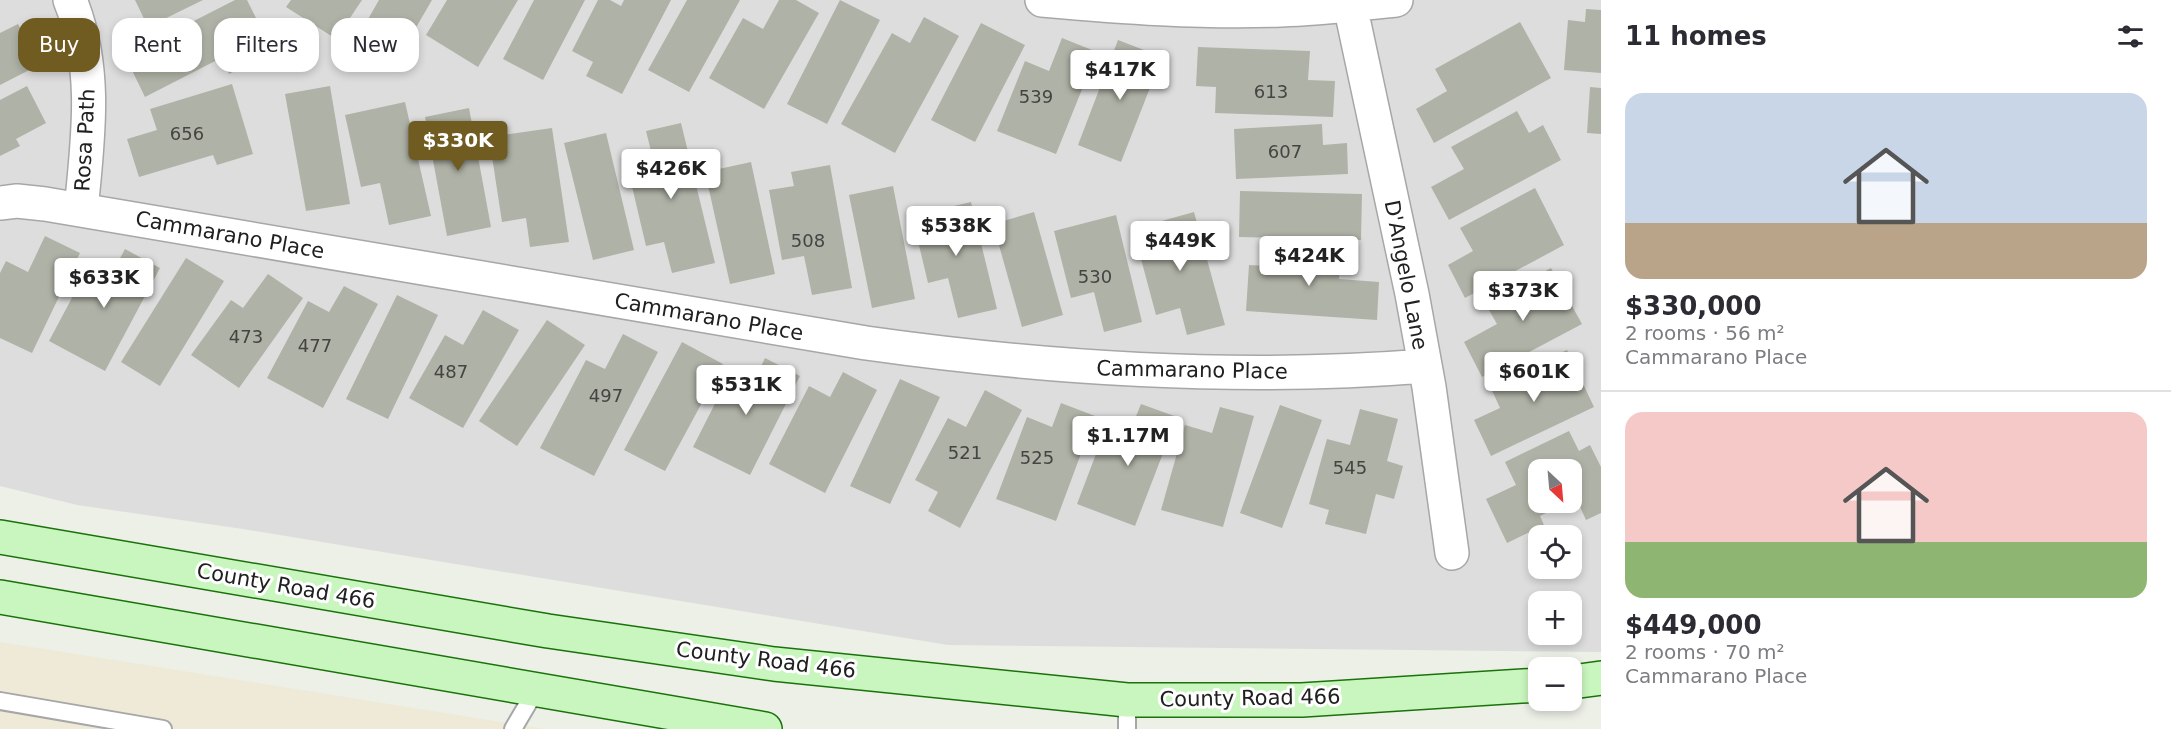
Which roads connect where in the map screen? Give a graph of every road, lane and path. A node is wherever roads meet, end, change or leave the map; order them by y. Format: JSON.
{"nodes":[{"id":1,"x":70,"y":0,"type":"edge"},
{"id":2,"x":1042,"y":0,"type":"edge"},
{"id":3,"x":1395,"y":0,"type":"edge"},
{"id":4,"x":1350,"y":3,"type":"edge"},
{"id":5,"x":0,"y":203,"type":"edge"},
{"id":6,"x":81,"y":210,"type":"junction"},
{"id":7,"x":1425,"y":366,"type":"junction"},
{"id":8,"x":0,"y":537,"type":"edge"},
{"id":9,"x":1452,"y":553,"type":"dead end"},
{"id":10,"x":0,"y":597,"type":"edge"},
{"id":11,"x":1601,"y":678,"type":"edge"},
{"id":12,"x":1582,"y":681,"type":"edge"},
{"id":13,"x":1528,"y":686,"type":"edge"},
{"id":14,"x":536,"y":690,"type":"junction"},
{"id":15,"x":0,"y":701,"type":"edge"},
{"id":16,"x":1127,"y":714,"type":"edge"},
{"id":17,"x":163,"y":729,"type":"edge"},
{"id":18,"x":513,"y":729,"type":"edge"},
{"id":19,"x":765,"y":729,"type":"edge"}],
"edges":[{"from":1,"to":6,"type":"street","name":"Rosa Path"},
{"from":2,"to":4,"type":"street"},
{"from":3,"to":4,"type":"street"},
{"from":4,"to":7,"type":"street","name":"D'Angelo Lane"},
{"from":5,"to":6,"type":"street","name":"Cammarano Place"},
{"from":6,"to":7,"type":"street","name":"Cammarano Place"},
{"from":7,"to":9,"type":"street","name":"D'Angelo Lane"},
{"from":8,"to":16,"type":"main road","name":"County Road 466"},
{"from":10,"to":14,"type":"main road"},
{"from":11,"to":12,"type":"main road"},
{"from":13,"to":16,"type":"main road","name":"County Road 466"},
{"from":14,"to":18,"type":"lane"},
{"from":14,"to":19,"type":"main road"},
{"from":15,"to":17,"type":"lane"}]}
